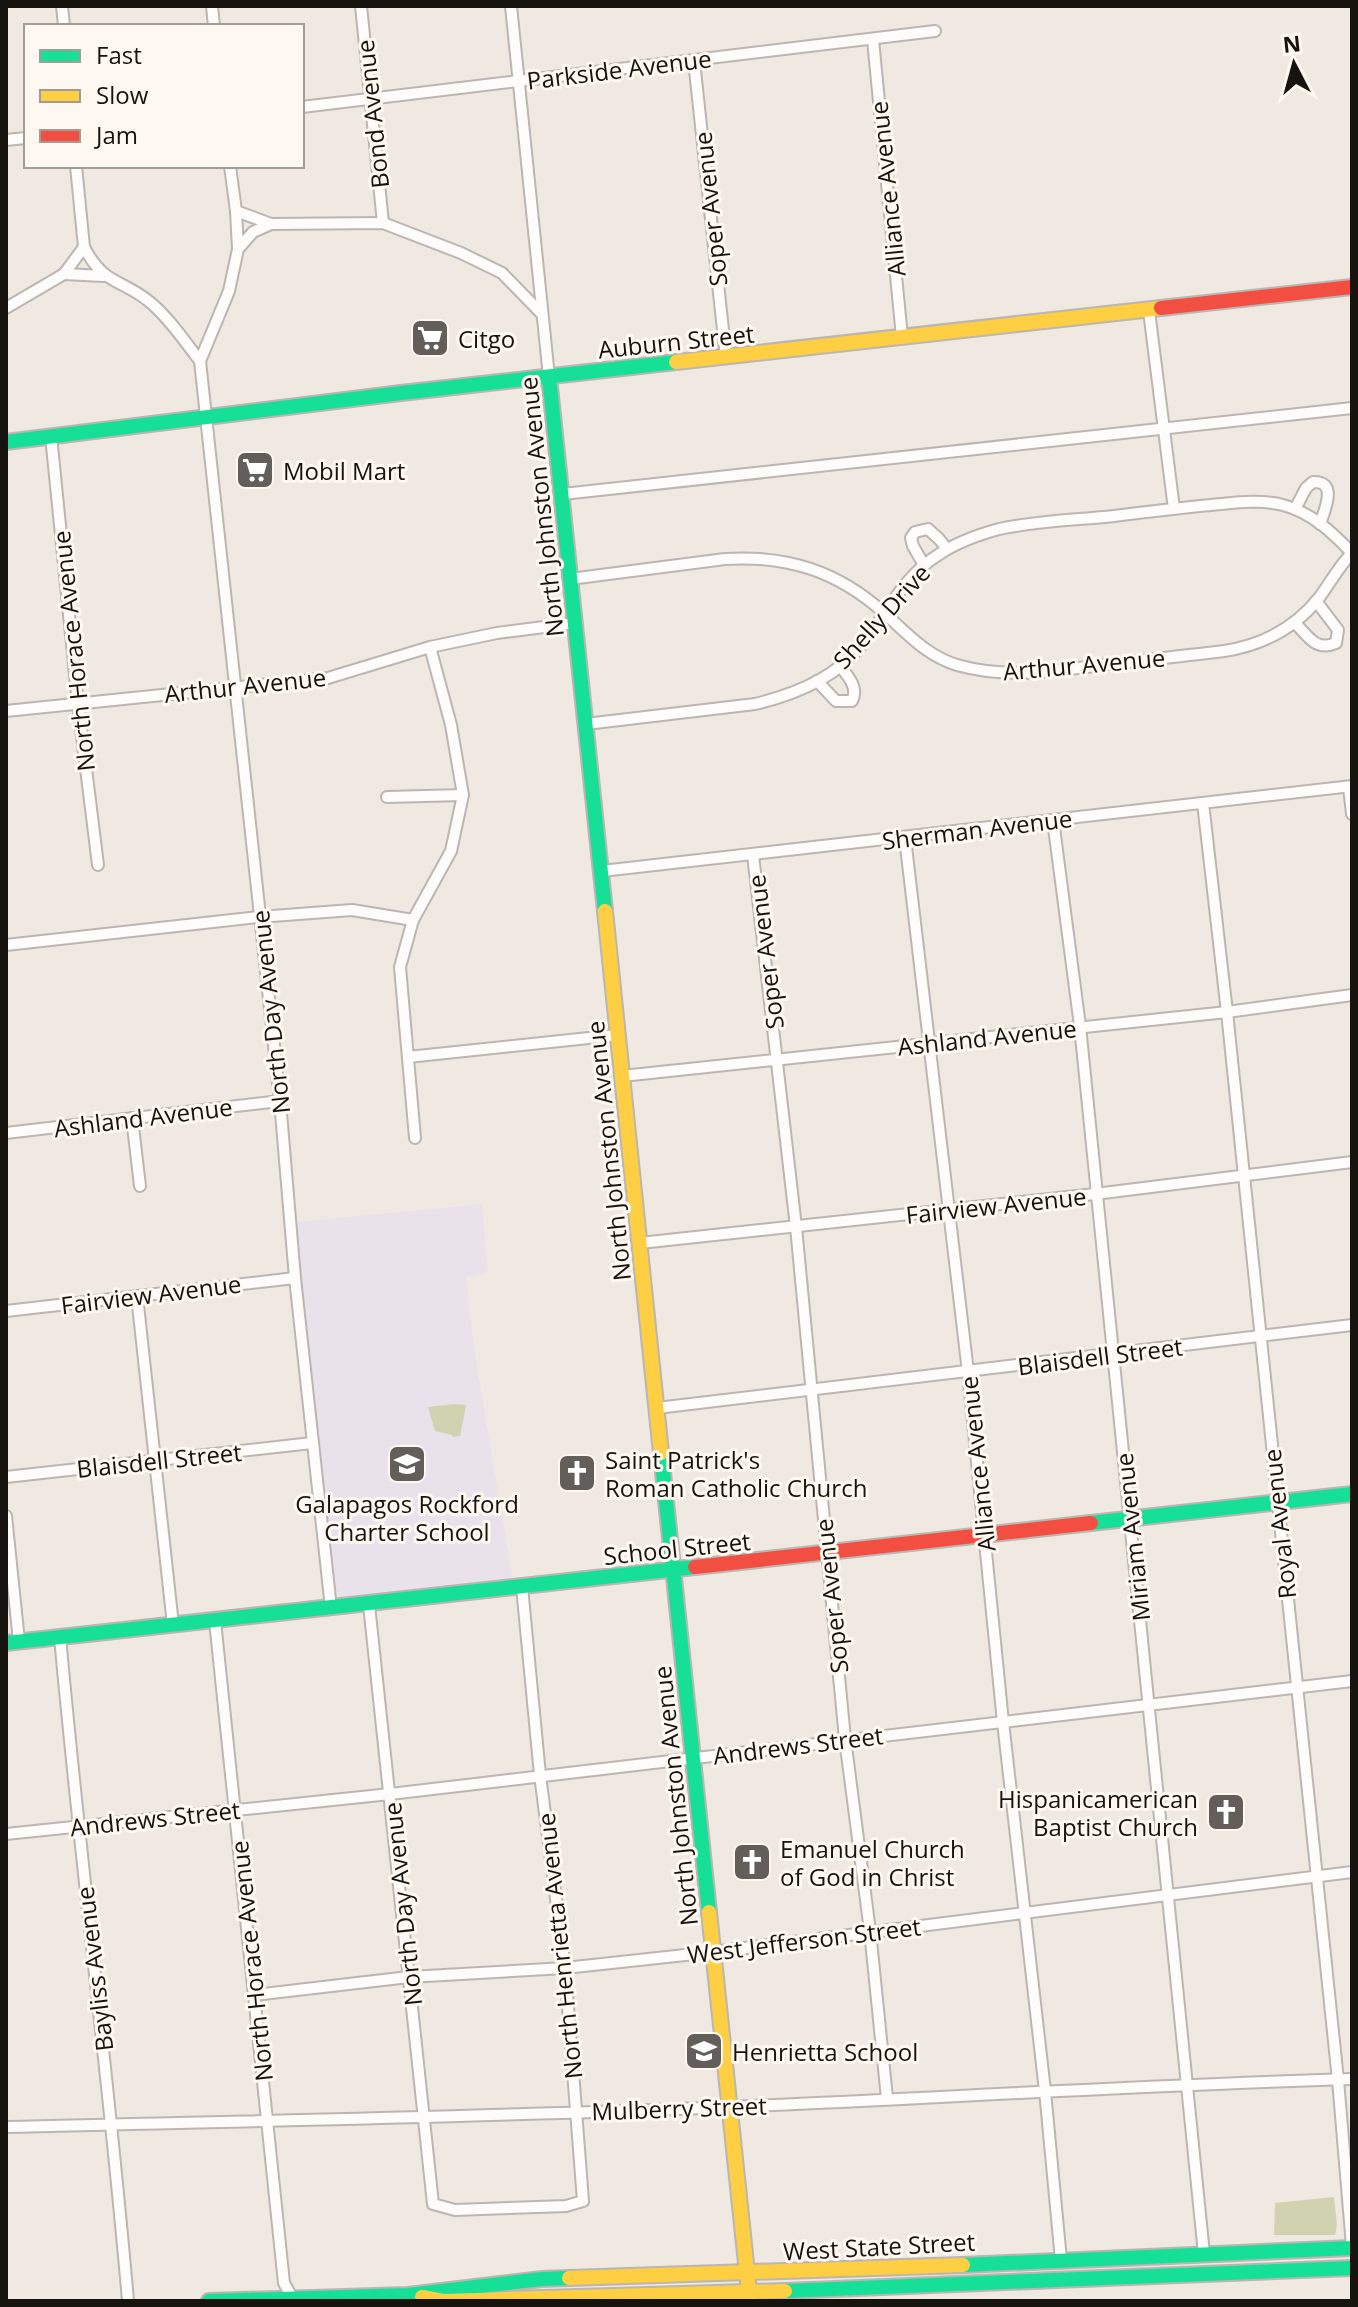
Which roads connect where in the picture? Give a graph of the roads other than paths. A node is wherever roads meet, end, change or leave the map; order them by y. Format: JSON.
{"nodes":[{"id":1,"x":361,"y":6,"type":"edge"},
{"id":2,"x":511,"y":6,"type":"edge"},
{"id":3,"x":935,"y":31,"type":"dead end"},
{"id":4,"x":873,"y":40,"type":"junction"},
{"id":5,"x":694,"y":61,"type":"junction"},
{"id":6,"x":519,"y":81,"type":"junction"},
{"id":7,"x":370,"y":99,"type":"junction"},
{"id":8,"x":304,"y":107,"type":"edge"},
{"id":9,"x":76,"y":168,"type":"edge"},
{"id":10,"x":230,"y":168,"type":"edge"},
{"id":11,"x":236,"y":211,"type":"junction"},
{"id":12,"x":383,"y":223,"type":"junction"},
{"id":13,"x":271,"y":224,"type":"junction"},
{"id":14,"x":84,"y":247,"type":"junction"},
{"id":15,"x":238,"y":249,"type":"junction"},
{"id":16,"x":64,"y":274,"type":"junction"},
{"id":17,"x":103,"y":276,"type":"junction"},
{"id":18,"x":1352,"y":287,"type":"edge"},
{"id":19,"x":6,"y":308,"type":"edge"},
{"id":20,"x":1149,"y":311,"type":"junction"},
{"id":21,"x":542,"y":314,"type":"junction"},
{"id":22,"x":902,"y":337,"type":"junction"},
{"id":23,"x":726,"y":358,"type":"junction"},
{"id":24,"x":200,"y":361,"type":"junction"},
{"id":25,"x":549,"y":377,"type":"junction"},
{"id":26,"x":1352,"y":408,"type":"edge"},
{"id":27,"x":207,"y":416,"type":"junction"},
{"id":28,"x":1165,"y":427,"type":"junction"},
{"id":29,"x":51,"y":436,"type":"junction"},
{"id":30,"x":6,"y":442,"type":"edge"},
{"id":31,"x":563,"y":494,"type":"junction"},
{"id":32,"x":1174,"y":509,"type":"junction"},
{"id":33,"x":1295,"y":509,"type":"junction"},
{"id":34,"x":1320,"y":524,"type":"junction"},
{"id":35,"x":947,"y":549,"type":"junction"},
{"id":36,"x":1352,"y":553,"type":"edge"},
{"id":37,"x":924,"y":565,"type":"junction"},
{"id":38,"x":570,"y":579,"type":"junction"},
{"id":39,"x":1316,"y":601,"type":"junction"},
{"id":40,"x":884,"y":613,"type":"junction"},
{"id":41,"x":575,"y":623,"type":"junction"},
{"id":42,"x":1295,"y":623,"type":"junction"},
{"id":43,"x":430,"y":647,"type":"junction"},
{"id":44,"x":840,"y":666,"type":"junction"},
{"id":45,"x":817,"y":681,"type":"junction"},
{"id":46,"x":234,"y":686,"type":"junction"},
{"id":47,"x":78,"y":704,"type":"junction"},
{"id":48,"x":6,"y":711,"type":"edge"},
{"id":49,"x":586,"y":724,"type":"junction"},
{"id":50,"x":1350,"y":787,"type":"edge"},
{"id":51,"x":463,"y":795,"type":"junction"},
{"id":52,"x":387,"y":797,"type":"dead end"},
{"id":53,"x":1203,"y":803,"type":"junction"},
{"id":54,"x":1352,"y":814,"type":"edge"},
{"id":55,"x":1053,"y":820,"type":"junction"},
{"id":56,"x":905,"y":838,"type":"junction"},
{"id":57,"x":753,"y":855,"type":"junction"},
{"id":58,"x":98,"y":865,"type":"dead end"},
{"id":59,"x":602,"y":871,"type":"junction"},
{"id":60,"x":259,"y":917,"type":"junction"},
{"id":61,"x":413,"y":920,"type":"junction"},
{"id":62,"x":6,"y":945,"type":"edge"},
{"id":63,"x":1352,"y":995,"type":"edge"},
{"id":64,"x":1227,"y":1012,"type":"junction"},
{"id":65,"x":1080,"y":1026,"type":"junction"},
{"id":66,"x":617,"y":1035,"type":"junction"},
{"id":67,"x":930,"y":1043,"type":"junction"},
{"id":68,"x":408,"y":1057,"type":"junction"},
{"id":69,"x":778,"y":1061,"type":"junction"},
{"id":70,"x":622,"y":1076,"type":"junction"},
{"id":71,"x":280,"y":1101,"type":"junction"},
{"id":72,"x":132,"y":1118,"type":"junction"},
{"id":73,"x":6,"y":1133,"type":"edge"},
{"id":74,"x":415,"y":1138,"type":"dead end"},
{"id":75,"x":1352,"y":1162,"type":"edge"},
{"id":76,"x":1244,"y":1174,"type":"junction"},
{"id":77,"x":140,"y":1186,"type":"dead end"},
{"id":78,"x":1095,"y":1194,"type":"junction"},
{"id":79,"x":950,"y":1209,"type":"junction"},
{"id":80,"x":796,"y":1227,"type":"junction"},
{"id":81,"x":640,"y":1243,"type":"junction"},
{"id":82,"x":295,"y":1278,"type":"junction"},
{"id":83,"x":137,"y":1296,"type":"junction"},
{"id":84,"x":6,"y":1311,"type":"edge"},
{"id":85,"x":1352,"y":1325,"type":"edge"},
{"id":86,"x":1260,"y":1336,"type":"junction"},
{"id":87,"x":1113,"y":1354,"type":"junction"},
{"id":88,"x":968,"y":1372,"type":"junction"},
{"id":89,"x":813,"y":1389,"type":"junction"},
{"id":90,"x":657,"y":1408,"type":"junction"},
{"id":91,"x":312,"y":1443,"type":"junction"},
{"id":92,"x":155,"y":1461,"type":"junction"},
{"id":93,"x":6,"y":1477,"type":"edge"},
{"id":94,"x":1352,"y":1494,"type":"edge"},
{"id":95,"x":1277,"y":1503,"type":"junction"},
{"id":96,"x":6,"y":1516,"type":"edge"},
{"id":97,"x":1131,"y":1520,"type":"junction"},
{"id":98,"x":984,"y":1535,"type":"junction"},
{"id":99,"x":826,"y":1554,"type":"junction"},
{"id":100,"x":674,"y":1570,"type":"junction"},
{"id":101,"x":522,"y":1587,"type":"junction"},
{"id":102,"x":369,"y":1605,"type":"junction"},
{"id":103,"x":331,"y":1608,"type":"junction"},
{"id":104,"x":215,"y":1621,"type":"junction"},
{"id":105,"x":173,"y":1625,"type":"junction"},
{"id":106,"x":60,"y":1637,"type":"junction"},
{"id":107,"x":12,"y":1642,"type":"edge"},
{"id":108,"x":1352,"y":1681,"type":"edge"},
{"id":109,"x":1296,"y":1687,"type":"junction"},
{"id":110,"x":1149,"y":1706,"type":"junction"},
{"id":111,"x":1003,"y":1722,"type":"junction"},
{"id":112,"x":845,"y":1739,"type":"junction"},
{"id":113,"x":692,"y":1758,"type":"junction"},
{"id":114,"x":540,"y":1775,"type":"junction"},
{"id":115,"x":390,"y":1794,"type":"junction"},
{"id":116,"x":235,"y":1809,"type":"junction"},
{"id":117,"x":77,"y":1826,"type":"junction"},
{"id":118,"x":6,"y":1834,"type":"edge"},
{"id":119,"x":1352,"y":1872,"type":"edge"},
{"id":120,"x":1316,"y":1876,"type":"junction"},
{"id":121,"x":1167,"y":1897,"type":"junction"},
{"id":122,"x":1024,"y":1913,"type":"junction"},
{"id":123,"x":870,"y":1931,"type":"junction"},
{"id":124,"x":713,"y":1952,"type":"junction"},
{"id":125,"x":565,"y":1968,"type":"junction"},
{"id":126,"x":409,"y":1977,"type":"junction"},
{"id":127,"x":254,"y":1995,"type":"junction"},
{"id":128,"x":1352,"y":2079,"type":"edge"},
{"id":129,"x":1338,"y":2080,"type":"junction"},
{"id":130,"x":1187,"y":2084,"type":"junction"},
{"id":131,"x":1045,"y":2091,"type":"junction"},
{"id":132,"x":887,"y":2098,"type":"junction"},
{"id":133,"x":729,"y":2107,"type":"junction"},
{"id":134,"x":577,"y":2111,"type":"junction"},
{"id":135,"x":425,"y":2119,"type":"junction"},
{"id":136,"x":268,"y":2122,"type":"junction"},
{"id":137,"x":113,"y":2124,"type":"junction"},
{"id":138,"x":6,"y":2127,"type":"edge"},
{"id":139,"x":433,"y":2204,"type":"joint"},
{"id":140,"x":1352,"y":2247,"type":"edge"},
{"id":141,"x":1204,"y":2254,"type":"junction"},
{"id":142,"x":1061,"y":2260,"type":"junction"},
{"id":143,"x":1352,"y":2268,"type":"edge"},
{"id":144,"x":747,"y":2274,"type":"junction"},
{"id":145,"x":408,"y":2295,"type":"junction"},
{"id":146,"x":750,"y":2296,"type":"edge"},
{"id":147,"x":293,"y":2300,"type":"edge"},
{"id":148,"x":128,"y":2301,"type":"edge"},
{"id":149,"x":209,"y":2301,"type":"edge"}],
"edges":[{"from":1,"to":7,"type":"street","name":"Bond Avenue"},
{"from":2,"to":6,"type":"street","name":"North Johnston Avenue"},
{"from":3,"to":4,"type":"street","name":"Parkside Avenue"},
{"from":4,"to":5,"type":"street","name":"Parkside Avenue"},
{"from":4,"to":22,"type":"street","name":"Alliance Avenue"},
{"from":5,"to":6,"type":"street","name":"Parkside Avenue"},
{"from":5,"to":23,"type":"street","name":"Soper Avenue"},
{"from":6,"to":7,"type":"street","name":"Parkside Avenue"},
{"from":6,"to":21,"type":"street","name":"North Johnston Avenue"},
{"from":7,"to":8,"type":"street","name":"Parkside Avenue"},
{"from":7,"to":12,"type":"street","name":"Bond Avenue"},
{"from":9,"to":14,"type":"street"},
{"from":10,"to":11,"type":"street"},
{"from":11,"to":13,"type":"street"},
{"from":11,"to":15,"type":"street"},
{"from":12,"to":13,"type":"street"},
{"from":12,"to":21,"type":"street"},
{"from":13,"to":15,"type":"street"},
{"from":14,"to":16,"type":"street"},
{"from":14,"to":17,"type":"street"},
{"from":15,"to":24,"type":"street"},
{"from":16,"to":17,"type":"street"},
{"from":16,"to":19,"type":"street"},
{"from":17,"to":24,"type":"street"},
{"from":18,"to":20,"type":"main road","name":"Auburn Street"},
{"from":20,"to":22,"type":"main road","name":"Auburn Street"},
{"from":20,"to":28,"type":"street"},
{"from":21,"to":25,"type":"street","name":"North Johnston Avenue"},
{"from":22,"to":23,"type":"main road","name":"Auburn Street"},
{"from":23,"to":25,"type":"main road","name":"Auburn Street"},
{"from":24,"to":27,"type":"street","name":"North Day Avenue"},
{"from":25,"to":27,"type":"main road","name":"Auburn Street"},
{"from":25,"to":31,"type":"main road","name":"North Johnston Avenue"},
{"from":26,"to":28,"type":"street"},
{"from":27,"to":29,"type":"main road","name":"Auburn Street"},
{"from":27,"to":46,"type":"street","name":"North Day Avenue"},
{"from":28,"to":31,"type":"street"},
{"from":28,"to":32,"type":"street"},
{"from":29,"to":30,"type":"main road","name":"Auburn Street"},
{"from":29,"to":47,"type":"street","name":"North Horace Avenue"},
{"from":31,"to":38,"type":"main road","name":"North Johnston Avenue"},
{"from":32,"to":33,"type":"street","name":"Shelly Drive"},
{"from":32,"to":35,"type":"street","name":"Shelly Drive"},
{"from":33,"to":34,"type":"street","name":"Shelly Drive"},
{"from":33,"to":34,"type":"street"},
{"from":34,"to":36,"type":"street","name":"Shelly Drive"},
{"from":35,"to":37,"type":"street","name":"Shelly Drive"},
{"from":35,"to":37,"type":"street"},
{"from":36,"to":39,"type":"street","name":"Arthur Avenue"},
{"from":37,"to":40,"type":"street","name":"Shelly Drive"},
{"from":38,"to":40,"type":"street","name":"Arthur Avenue"},
{"from":38,"to":41,"type":"main road","name":"North Johnston Avenue"},
{"from":39,"to":42,"type":"street","name":"Arthur Avenue"},
{"from":39,"to":42,"type":"street"},
{"from":40,"to":42,"type":"street","name":"Arthur Avenue"},
{"from":40,"to":44,"type":"street","name":"Shelly Drive"},
{"from":41,"to":43,"type":"street","name":"Arthur Avenue"},
{"from":41,"to":49,"type":"main road","name":"North Johnston Avenue"},
{"from":43,"to":46,"type":"street","name":"Arthur Avenue"},
{"from":43,"to":51,"type":"street"},
{"from":44,"to":45,"type":"street","name":"Shelly Drive"},
{"from":44,"to":45,"type":"street"},
{"from":45,"to":49,"type":"street","name":"Shelly Drive"},
{"from":46,"to":47,"type":"street","name":"Arthur Avenue"},
{"from":46,"to":60,"type":"street","name":"North Day Avenue"},
{"from":47,"to":48,"type":"street","name":"Arthur Avenue"},
{"from":47,"to":58,"type":"street","name":"North Horace Avenue"},
{"from":49,"to":59,"type":"main road","name":"North Johnston Avenue"},
{"from":50,"to":53,"type":"street","name":"Sherman Avenue"},
{"from":50,"to":54,"type":"street"},
{"from":51,"to":52,"type":"street"},
{"from":51,"to":61,"type":"street"},
{"from":53,"to":55,"type":"street","name":"Sherman Avenue"},
{"from":53,"to":64,"type":"street","name":"Royal Avenue"},
{"from":55,"to":56,"type":"street","name":"Sherman Avenue"},
{"from":55,"to":65,"type":"street","name":"Miriam Avenue"},
{"from":56,"to":57,"type":"street","name":"Sherman Avenue"},
{"from":56,"to":67,"type":"street","name":"Alliance Avenue"},
{"from":57,"to":59,"type":"street","name":"Sherman Avenue"},
{"from":57,"to":69,"type":"street","name":"Soper Avenue"},
{"from":59,"to":66,"type":"main road","name":"North Johnston Avenue"},
{"from":60,"to":61,"type":"street"},
{"from":60,"to":62,"type":"street"},
{"from":60,"to":71,"type":"street","name":"North Day Avenue"},
{"from":61,"to":68,"type":"street"},
{"from":63,"to":64,"type":"street","name":"Ashland Avenue"},
{"from":64,"to":65,"type":"street","name":"Ashland Avenue"},
{"from":64,"to":76,"type":"street","name":"Royal Avenue"},
{"from":65,"to":67,"type":"street","name":"Ashland Avenue"},
{"from":65,"to":78,"type":"street","name":"Miriam Avenue"},
{"from":66,"to":68,"type":"street"},
{"from":66,"to":70,"type":"main road","name":"North Johnston Avenue"},
{"from":67,"to":69,"type":"street","name":"Ashland Avenue"},
{"from":67,"to":79,"type":"street","name":"Alliance Avenue"},
{"from":68,"to":74,"type":"street"},
{"from":69,"to":70,"type":"street","name":"Ashland Avenue"},
{"from":69,"to":80,"type":"street","name":"Soper Avenue"},
{"from":70,"to":81,"type":"main road","name":"North Johnston Avenue"},
{"from":71,"to":72,"type":"street","name":"Ashland Avenue"},
{"from":71,"to":82,"type":"street","name":"North Day Avenue"},
{"from":72,"to":73,"type":"street","name":"Ashland Avenue"},
{"from":72,"to":77,"type":"street"},
{"from":75,"to":76,"type":"street","name":"Fairview Avenue"},
{"from":76,"to":78,"type":"street","name":"Fairview Avenue"},
{"from":76,"to":86,"type":"street","name":"Royal Avenue"},
{"from":78,"to":79,"type":"street","name":"Fairview Avenue"},
{"from":78,"to":87,"type":"street","name":"Miriam Avenue"},
{"from":79,"to":80,"type":"street","name":"Fairview Avenue"},
{"from":79,"to":88,"type":"street","name":"Alliance Avenue"},
{"from":80,"to":81,"type":"street","name":"Fairview Avenue"},
{"from":80,"to":89,"type":"street","name":"Soper Avenue"},
{"from":81,"to":90,"type":"main road","name":"North Johnston Avenue"},
{"from":82,"to":83,"type":"street","name":"Fairview Avenue"},
{"from":82,"to":91,"type":"street","name":"North Day Avenue"},
{"from":83,"to":84,"type":"street","name":"Fairview Avenue"},
{"from":83,"to":92,"type":"street"},
{"from":85,"to":86,"type":"street","name":"Blaisdell Street"},
{"from":86,"to":87,"type":"street","name":"Blaisdell Street"},
{"from":86,"to":95,"type":"street","name":"Royal Avenue"},
{"from":87,"to":88,"type":"street","name":"Blaisdell Street"},
{"from":87,"to":97,"type":"street","name":"Miriam Avenue"},
{"from":88,"to":89,"type":"street","name":"Blaisdell Street"},
{"from":88,"to":98,"type":"street","name":"Alliance Avenue"},
{"from":89,"to":90,"type":"street","name":"Blaisdell Street"},
{"from":89,"to":99,"type":"street","name":"Soper Avenue"},
{"from":90,"to":100,"type":"main road","name":"North Johnston Avenue"},
{"from":91,"to":92,"type":"street","name":"Blaisdell Street"},
{"from":91,"to":103,"type":"street","name":"North Day Avenue"},
{"from":92,"to":93,"type":"street","name":"Blaisdell Street"},
{"from":92,"to":105,"type":"street"},
{"from":94,"to":95,"type":"main road","name":"School Street"},
{"from":95,"to":97,"type":"main road","name":"School Street"},
{"from":95,"to":109,"type":"street","name":"Royal Avenue"},
{"from":96,"to":107,"type":"street"},
{"from":97,"to":98,"type":"main road","name":"School Street"},
{"from":97,"to":110,"type":"street","name":"Miriam Avenue"},
{"from":98,"to":99,"type":"main road","name":"School Street"},
{"from":98,"to":111,"type":"street","name":"Alliance Avenue"},
{"from":99,"to":100,"type":"main road","name":"School Street"},
{"from":99,"to":112,"type":"street","name":"Soper Avenue"},
{"from":100,"to":101,"type":"main road","name":"School Street"},
{"from":100,"to":113,"type":"main road","name":"North Johnston Avenue"},
{"from":101,"to":102,"type":"main road","name":"School Street"},
{"from":101,"to":114,"type":"street","name":"North Henrietta Avenue"},
{"from":102,"to":103,"type":"main road","name":"School Street"},
{"from":102,"to":115,"type":"street","name":"North Day Avenue"},
{"from":103,"to":104,"type":"main road","name":"School Street"},
{"from":104,"to":105,"type":"main road","name":"School Street"},
{"from":104,"to":116,"type":"street","name":"North Horace Avenue"},
{"from":105,"to":106,"type":"main road","name":"School Street"},
{"from":106,"to":107,"type":"main road","name":"School Street"},
{"from":106,"to":117,"type":"street","name":"Bayliss Avenue"},
{"from":108,"to":109,"type":"street","name":"Andrews Street"},
{"from":109,"to":110,"type":"street","name":"Andrews Street"},
{"from":109,"to":120,"type":"street","name":"Royal Avenue"},
{"from":110,"to":111,"type":"street","name":"Andrews Street"},
{"from":110,"to":121,"type":"street","name":"Miriam Avenue"},
{"from":111,"to":112,"type":"street","name":"Andrews Street"},
{"from":111,"to":122,"type":"street","name":"Alliance Avenue"},
{"from":112,"to":113,"type":"street","name":"Andrews Street"},
{"from":112,"to":123,"type":"street","name":"Soper Avenue"},
{"from":113,"to":114,"type":"street","name":"Andrews Street"},
{"from":113,"to":124,"type":"main road","name":"North Johnston Avenue"},
{"from":114,"to":115,"type":"street","name":"Andrews Street"},
{"from":114,"to":125,"type":"street","name":"North Henrietta Avenue"},
{"from":115,"to":116,"type":"street","name":"Andrews Street"},
{"from":115,"to":126,"type":"street","name":"North Day Avenue"},
{"from":116,"to":117,"type":"street","name":"Andrews Street"},
{"from":116,"to":127,"type":"street","name":"North Horace Avenue"},
{"from":117,"to":118,"type":"street","name":"Andrews Street"},
{"from":117,"to":137,"type":"street","name":"Bayliss Avenue"},
{"from":119,"to":120,"type":"street","name":"West Jefferson Street"},
{"from":120,"to":121,"type":"street","name":"West Jefferson Street"},
{"from":120,"to":129,"type":"street","name":"Royal Avenue"},
{"from":121,"to":122,"type":"street","name":"West Jefferson Street"},
{"from":121,"to":130,"type":"street","name":"Miriam Avenue"},
{"from":122,"to":123,"type":"street","name":"West Jefferson Street"},
{"from":122,"to":131,"type":"street","name":"Alliance Avenue"},
{"from":123,"to":124,"type":"street","name":"West Jefferson Street"},
{"from":123,"to":132,"type":"street","name":"Soper Avenue"},
{"from":124,"to":125,"type":"street","name":"West Jefferson Street"},
{"from":124,"to":133,"type":"main road","name":"North Johnston Avenue"},
{"from":125,"to":126,"type":"street","name":"West Jefferson Street"},
{"from":125,"to":134,"type":"street","name":"North Henrietta Avenue"},
{"from":126,"to":127,"type":"street","name":"West Jefferson Street"},
{"from":126,"to":135,"type":"street","name":"North Day Avenue"},
{"from":127,"to":136,"type":"street","name":"North Horace Avenue"},
{"from":128,"to":129,"type":"street","name":"Mulberry Street"},
{"from":129,"to":130,"type":"street","name":"Mulberry Street"},
{"from":129,"to":140,"type":"street","name":"Royal Avenue"},
{"from":130,"to":131,"type":"street","name":"Mulberry Street"},
{"from":130,"to":141,"type":"street","name":"Miriam Avenue"},
{"from":131,"to":132,"type":"street","name":"Mulberry Street"},
{"from":131,"to":142,"type":"street","name":"Alliance Avenue"},
{"from":132,"to":133,"type":"street","name":"Mulberry Street"},
{"from":133,"to":134,"type":"street","name":"Mulberry Street"},
{"from":133,"to":144,"type":"main road","name":"North Johnston Avenue"},
{"from":134,"to":135,"type":"street","name":"Mulberry Street"},
{"from":134,"to":139,"type":"street","name":"North Henrietta Avenue"},
{"from":135,"to":136,"type":"street","name":"Mulberry Street"},
{"from":135,"to":139,"type":"street","name":"North Day Avenue"},
{"from":136,"to":137,"type":"street","name":"Mulberry Street"},
{"from":136,"to":147,"type":"street","name":"North Horace Avenue"},
{"from":137,"to":138,"type":"street","name":"Mulberry Street"},
{"from":137,"to":148,"type":"street","name":"Bayliss Avenue"},
{"from":140,"to":141,"type":"main road","name":"West State Street"},
{"from":141,"to":142,"type":"main road","name":"West State Street"},
{"from":142,"to":144,"type":"main road","name":"West State Street"},
{"from":143,"to":146,"type":"main road","name":"West State Street"},
{"from":144,"to":145,"type":"main road","name":"West State Street"},
{"from":144,"to":146,"type":"main road","name":"North Johnston Avenue"},
{"from":145,"to":146,"type":"main road","name":"West State Street"},
{"from":145,"to":147,"type":"main road","name":"West State Street"},
{"from":147,"to":149,"type":"main road","name":"West State Street"}]}
